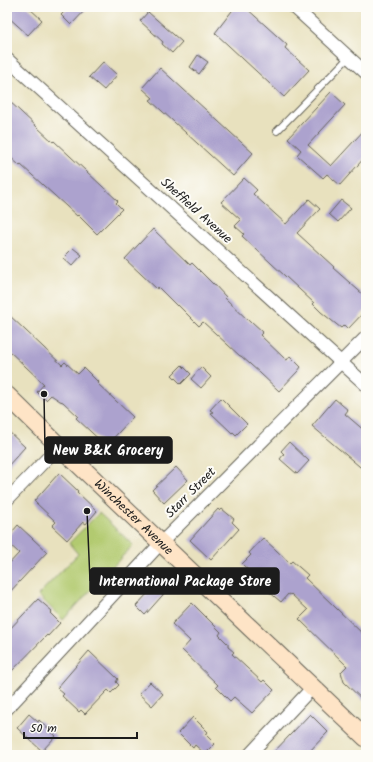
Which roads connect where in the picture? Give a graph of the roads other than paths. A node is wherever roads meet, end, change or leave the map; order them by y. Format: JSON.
{"nodes":[{"id":1,"x":294,"y":7,"type":"edge"},
{"id":2,"x":349,"y":57,"type":"junction"},
{"id":3,"x":7,"y":58,"type":"edge"},
{"id":4,"x":366,"y":73,"type":"edge"},
{"id":5,"x":278,"y":131,"type":"dead end"},
{"id":6,"x":366,"y":337,"type":"edge"},
{"id":7,"x":341,"y":362,"type":"junction"},
{"id":8,"x":366,"y":385,"type":"edge"},
{"id":9,"x":7,"y":395,"type":"edge"},
{"id":10,"x":59,"y":446,"type":"junction"},
{"id":11,"x":7,"y":500,"type":"edge"},
{"id":12,"x":161,"y":543,"type":"junction"},
{"id":13,"x":312,"y":688,"type":"junction"},
{"id":14,"x":7,"y":709,"type":"edge"},
{"id":15,"x":366,"y":738,"type":"edge"},
{"id":16,"x":249,"y":755,"type":"edge"}],
"edges":[{"from":1,"to":2,"type":"street"},
{"from":2,"to":4,"type":"street"},
{"from":2,"to":5,"type":"lane"},
{"from":3,"to":7,"type":"street","name":"Sheffield Avenue"},
{"from":6,"to":7,"type":"street","name":"Starr Street"},
{"from":7,"to":8,"type":"street","name":"Sheffield Avenue"},
{"from":7,"to":12,"type":"street","name":"Starr Street"},
{"from":9,"to":10,"type":"street","name":"Winchester Avenue"},
{"from":10,"to":11,"type":"street"},
{"from":10,"to":12,"type":"street","name":"Winchester Avenue"},
{"from":12,"to":13,"type":"street","name":"Winchester Avenue"},
{"from":12,"to":14,"type":"street","name":"Starr Street"},
{"from":13,"to":15,"type":"street","name":"Winchester Avenue"},
{"from":13,"to":16,"type":"street"}]}
